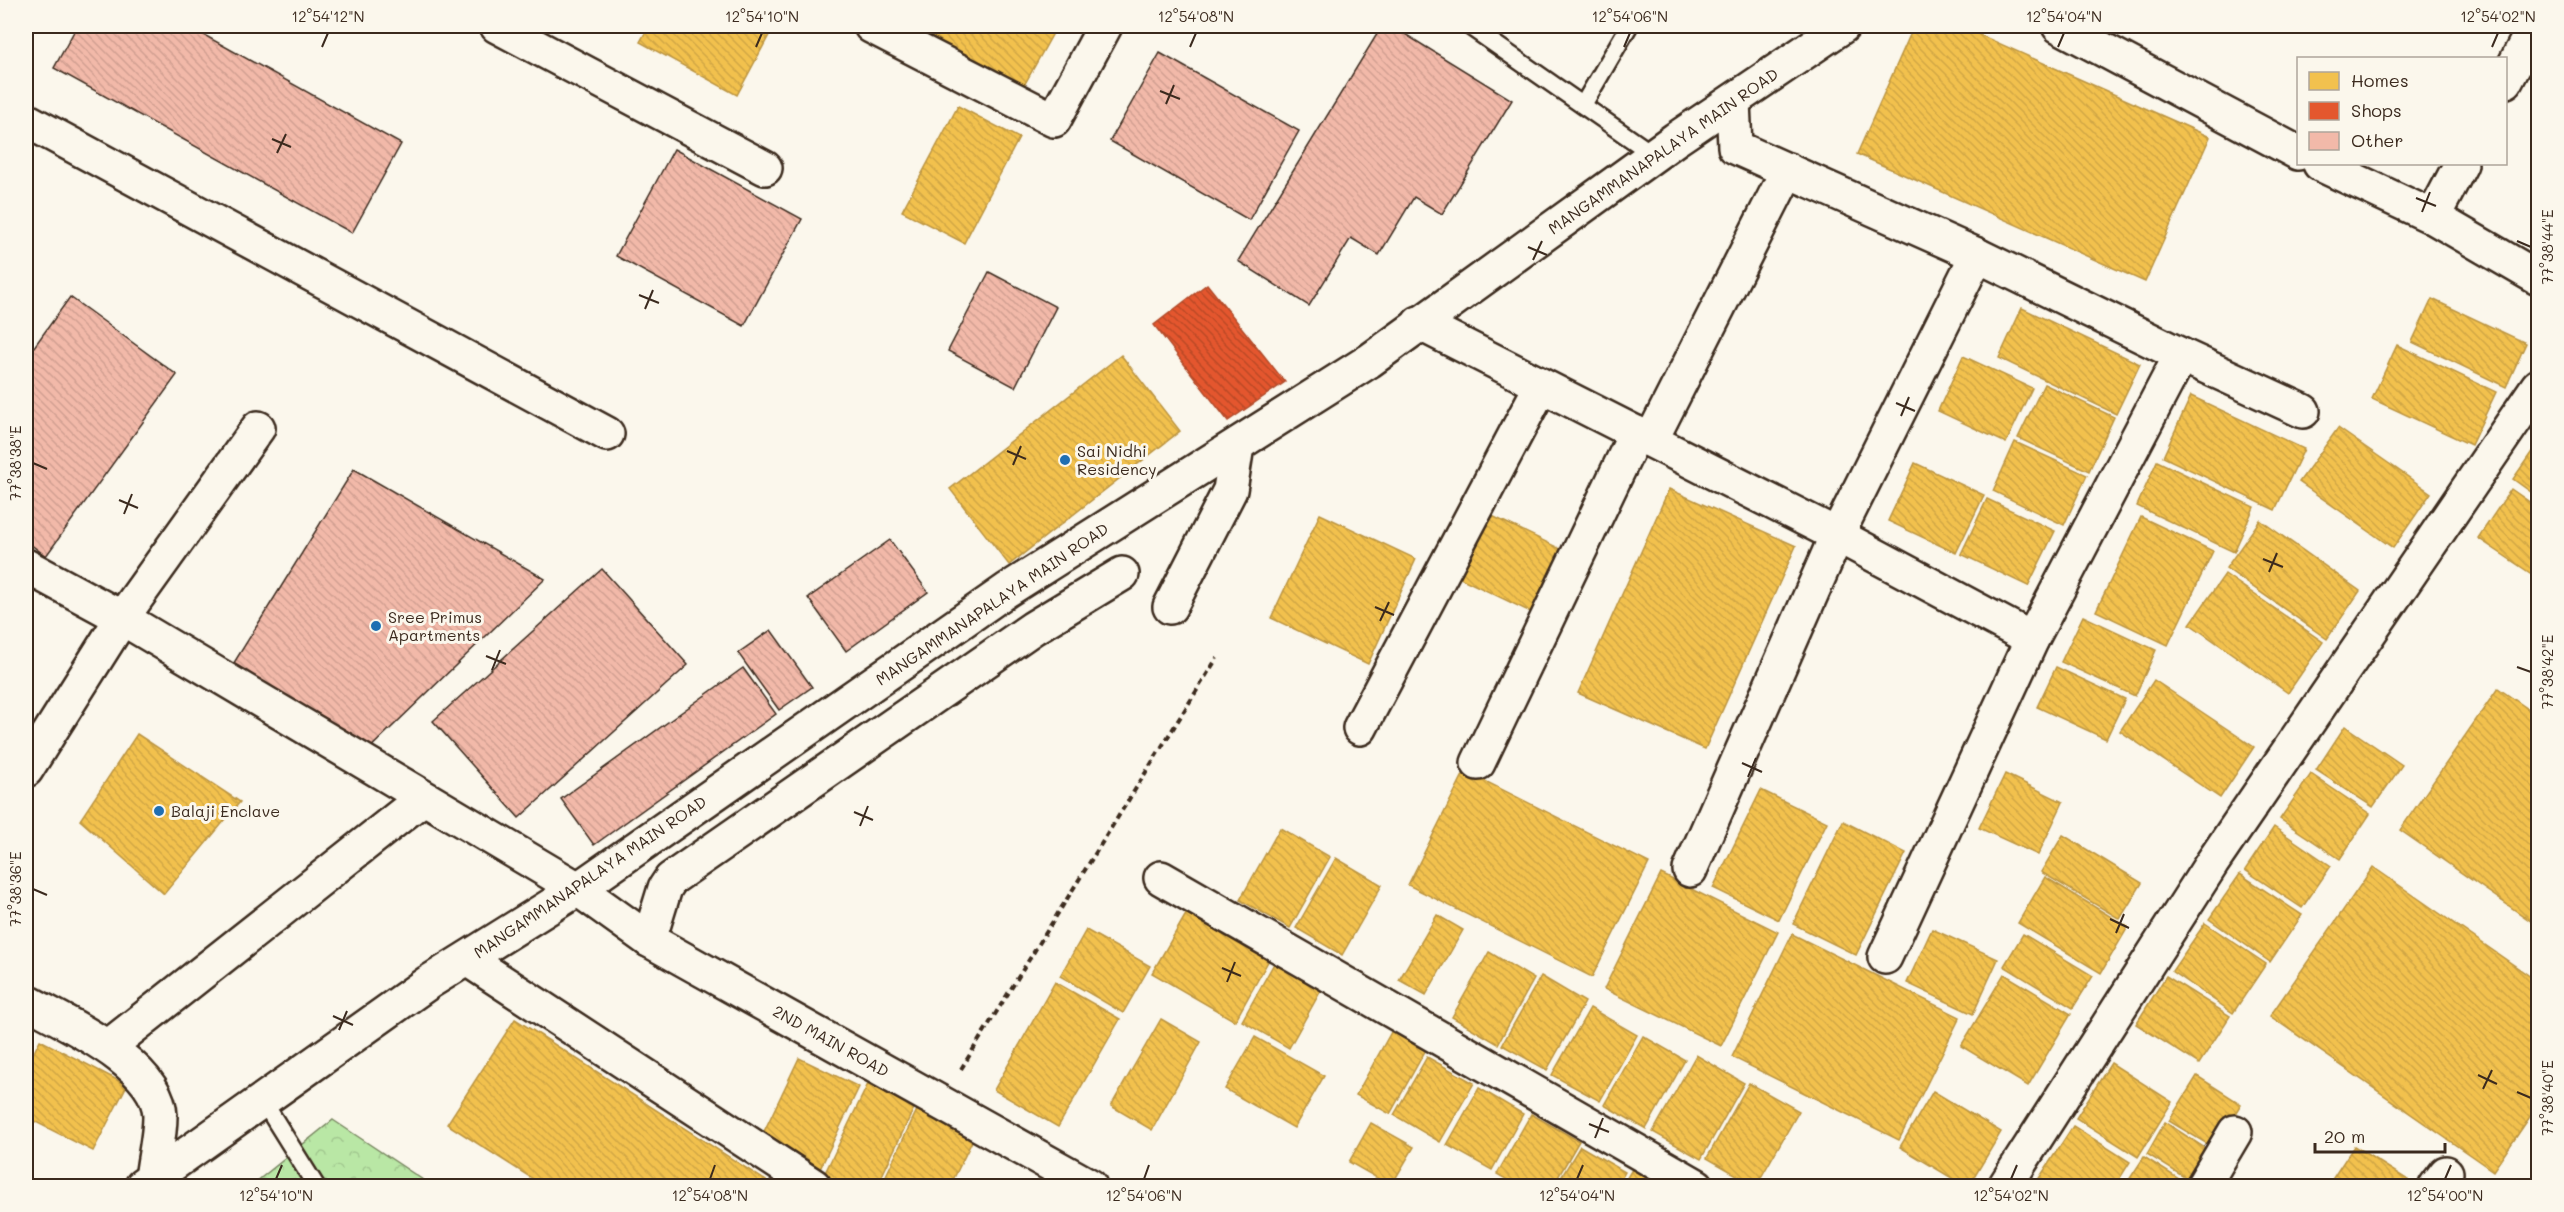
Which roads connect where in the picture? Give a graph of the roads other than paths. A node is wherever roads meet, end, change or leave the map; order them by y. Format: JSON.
{"nodes":[{"id":1,"x":497,"y":26,"type":"edge"},
{"id":2,"x":871,"y":26,"type":"edge"},
{"id":3,"x":1105,"y":26,"type":"edge"},
{"id":4,"x":1469,"y":26,"type":"edge"},
{"id":5,"x":1629,"y":26,"type":"edge"},
{"id":6,"x":1843,"y":26,"type":"edge"},
{"id":7,"x":2059,"y":26,"type":"edge"},
{"id":8,"x":2535,"y":26,"type":"edge"},
{"id":9,"x":2507,"y":77,"type":"edge"},
{"id":10,"x":1733,"y":101,"type":"junction"},
{"id":11,"x":1583,"y":105,"type":"junction"},
{"id":12,"x":26,"y":120,"type":"edge"},
{"id":13,"x":2297,"y":152,"type":"edge"},
{"id":14,"x":1654,"y":155,"type":"junction"},
{"id":15,"x":2322,"y":165,"type":"edge"},
{"id":16,"x":2460,"y":165,"type":"edge"},
{"id":17,"x":765,"y":168,"type":"dead end"},
{"id":18,"x":1788,"y":170,"type":"junction"},
{"id":19,"x":2433,"y":217,"type":"junction"},
{"id":20,"x":1977,"y":255,"type":"junction"},
{"id":21,"x":2538,"y":278,"type":"edge"},
{"id":22,"x":1419,"y":323,"type":"junction"},
{"id":23,"x":2181,"y":355,"type":"junction"},
{"id":24,"x":1541,"y":386,"type":"junction"},
{"id":25,"x":2533,"y":404,"type":"edge"},
{"id":26,"x":2303,"y":411,"type":"dead end"},
{"id":27,"x":258,"y":428,"type":"dead end"},
{"id":28,"x":607,"y":434,"type":"dead end"},
{"id":29,"x":1644,"y":436,"type":"junction"},
{"id":30,"x":1237,"y":446,"type":"junction"},
{"id":31,"x":1837,"y":536,"type":"junction"},
{"id":32,"x":26,"y":566,"type":"edge"},
{"id":33,"x":1122,"y":574,"type":"dead end"},
{"id":34,"x":1007,"y":590,"type":"junction"},
{"id":35,"x":1170,"y":607,"type":"dead end"},
{"id":36,"x":122,"y":618,"type":"junction"},
{"id":37,"x":1033,"y":628,"type":"junction"},
{"id":38,"x":2032,"y":639,"type":"junction"},
{"id":39,"x":1360,"y":728,"type":"dead end"},
{"id":40,"x":1478,"y":763,"type":"dead end"},
{"id":41,"x":26,"y":770,"type":"edge"},
{"id":42,"x":423,"y":798,"type":"junction"},
{"id":43,"x":1690,"y":870,"type":"dead end"},
{"id":44,"x":1161,"y":878,"type":"dead end"},
{"id":45,"x":578,"y":889,"type":"junction"},
{"id":46,"x":649,"y":940,"type":"junction"},
{"id":47,"x":1885,"y":957,"type":"dead end"},
{"id":48,"x":467,"y":959,"type":"junction"},
{"id":49,"x":26,"y":1001,"type":"edge"},
{"id":50,"x":108,"y":1047,"type":"junction"},
{"id":51,"x":263,"y":1101,"type":"junction"},
{"id":52,"x":2235,"y":1132,"type":"dead end"},
{"id":53,"x":147,"y":1183,"type":"edge"},
{"id":54,"x":316,"y":1186,"type":"edge"},
{"id":55,"x":814,"y":1186,"type":"edge"},
{"id":56,"x":1090,"y":1186,"type":"edge"},
{"id":57,"x":1697,"y":1186,"type":"edge"},
{"id":58,"x":2005,"y":1186,"type":"edge"},
{"id":59,"x":2204,"y":1186,"type":"edge"}],
"edges":[{"from":1,"to":17,"type":"street"},
{"from":2,"to":3,"type":"street"},
{"from":4,"to":11,"type":"lane"},
{"from":5,"to":11,"type":"lane"},
{"from":6,"to":10,"type":"street","name":"MANGAMMANAPALAYA MAIN ROAD"},
{"from":7,"to":13,"type":"street"},
{"from":8,"to":9,"type":"street"},
{"from":10,"to":14,"type":"street","name":"MANGAMMANAPALAYA MAIN ROAD"},
{"from":10,"to":18,"type":"street"},
{"from":11,"to":14,"type":"lane"},
{"from":12,"to":28,"type":"street"},
{"from":14,"to":22,"type":"street","name":"MANGAMMANAPALAYA MAIN ROAD"},
{"from":15,"to":19,"type":"street"},
{"from":16,"to":19,"type":"street"},
{"from":18,"to":20,"type":"street"},
{"from":18,"to":29,"type":"street"},
{"from":19,"to":21,"type":"street"},
{"from":20,"to":23,"type":"street"},
{"from":20,"to":31,"type":"street"},
{"from":22,"to":24,"type":"street"},
{"from":22,"to":30,"type":"street","name":"MANGAMMANAPALAYA MAIN ROAD"},
{"from":23,"to":26,"type":"street"},
{"from":23,"to":38,"type":"street"},
{"from":24,"to":29,"type":"street"},
{"from":24,"to":39,"type":"street"},
{"from":25,"to":58,"type":"street"},
{"from":27,"to":36,"type":"street"},
{"from":29,"to":31,"type":"street"},
{"from":29,"to":40,"type":"street"},
{"from":30,"to":34,"type":"street","name":"MANGAMMANAPALAYA MAIN ROAD"},
{"from":30,"to":35,"type":"street"},
{"from":31,"to":38,"type":"street"},
{"from":31,"to":43,"type":"street"},
{"from":32,"to":36,"type":"street","name":"2ND MAIN ROAD"},
{"from":33,"to":37,"type":"street"},
{"from":34,"to":37,"type":"street"},
{"from":34,"to":45,"type":"street","name":"MANGAMMANAPALAYA MAIN ROAD"},
{"from":36,"to":41,"type":"street"},
{"from":36,"to":42,"type":"street","name":"2ND MAIN ROAD"},
{"from":37,"to":46,"type":"street"},
{"from":38,"to":47,"type":"street"},
{"from":42,"to":45,"type":"street","name":"2ND MAIN ROAD"},
{"from":42,"to":50,"type":"street"},
{"from":44,"to":57,"type":"street"},
{"from":45,"to":46,"type":"street","name":"2ND MAIN ROAD"},
{"from":45,"to":48,"type":"street","name":"MANGAMMANAPALAYA MAIN ROAD"},
{"from":46,"to":56,"type":"street","name":"2ND MAIN ROAD"},
{"from":48,"to":51,"type":"street","name":"MANGAMMANAPALAYA MAIN ROAD"},
{"from":48,"to":55,"type":"street"},
{"from":49,"to":50,"type":"street"},
{"from":50,"to":53,"type":"street"},
{"from":51,"to":53,"type":"street","name":"MANGAMMANAPALAYA MAIN ROAD"},
{"from":51,"to":54,"type":"lane"},
{"from":52,"to":59,"type":"street"}]}
